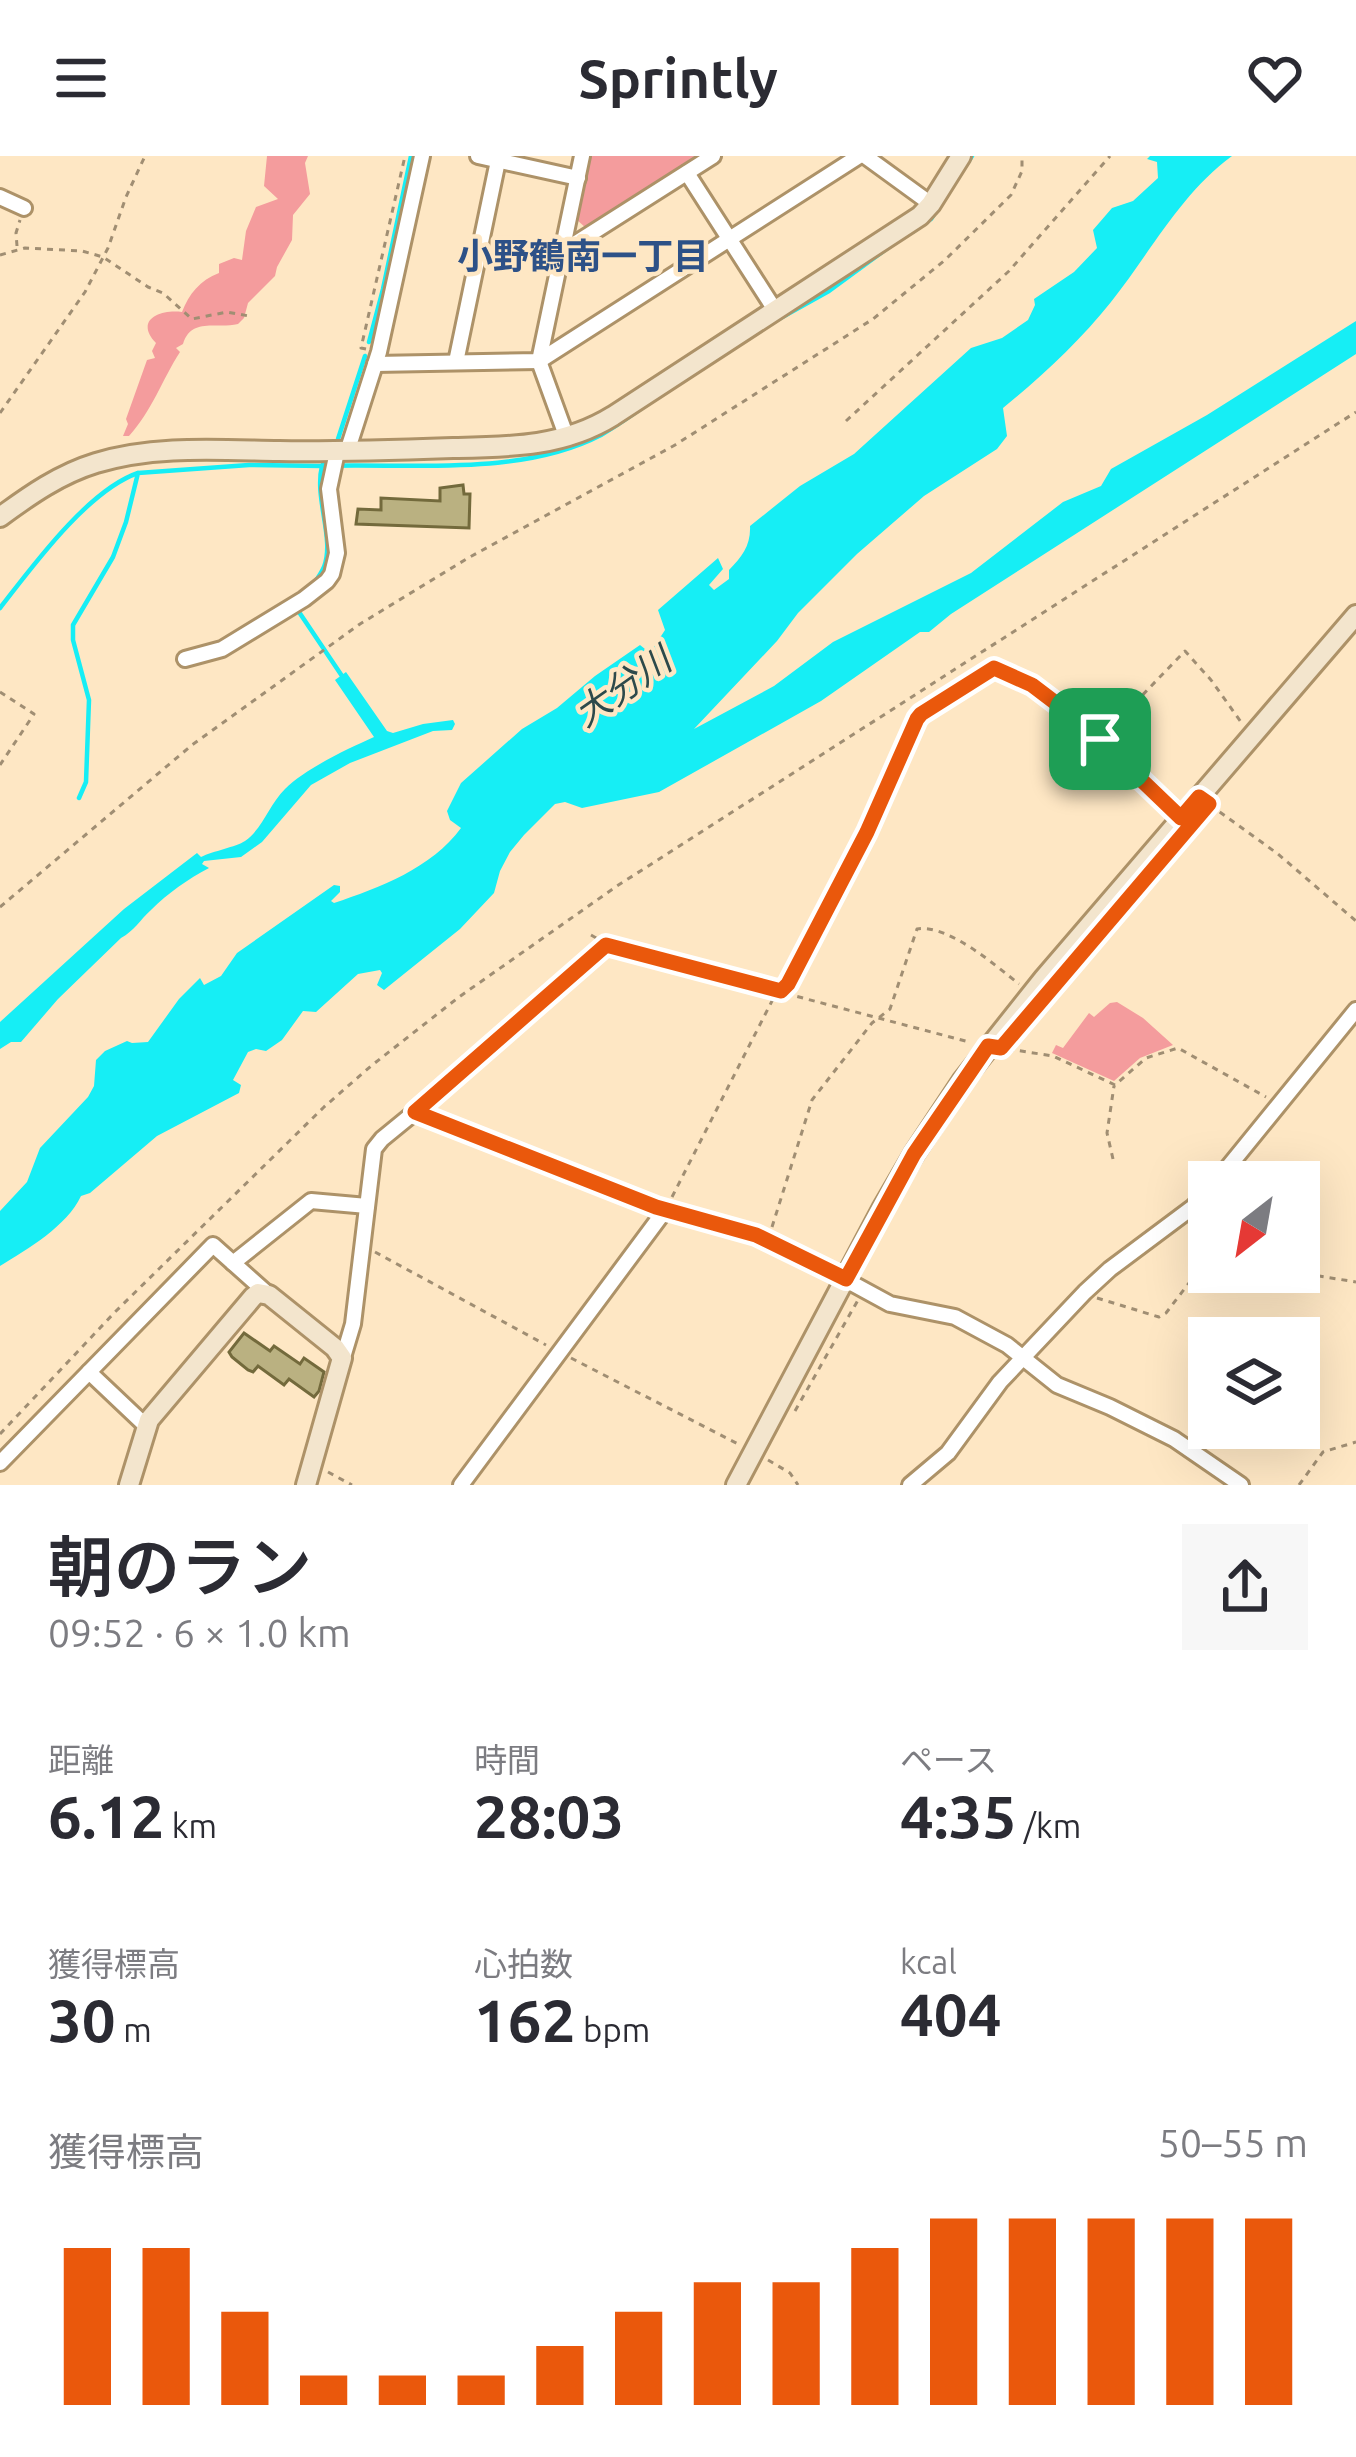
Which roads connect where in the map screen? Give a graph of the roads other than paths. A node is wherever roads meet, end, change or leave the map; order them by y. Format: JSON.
{"nodes":[{"id":1,"x":422,"y":156,"type":"edge"},
{"id":2,"x":478,"y":156,"type":"edge"},
{"id":3,"x":582,"y":156,"type":"edge"},
{"id":4,"x":713,"y":156,"type":"edge"},
{"id":5,"x":862,"y":156,"type":"edge"},
{"id":6,"x":961,"y":156,"type":"edge"},
{"id":7,"x":498,"y":158,"type":"edge"},
{"id":8,"x":687,"y":172,"type":"junction"},
{"id":9,"x":578,"y":178,"type":"junction"},
{"id":10,"x":0,"y":197,"type":"edge"},
{"id":11,"x":931,"y":204,"type":"junction"},
{"id":12,"x":24,"y":208,"type":"dead end"},
{"id":13,"x":730,"y":240,"type":"junction"},
{"id":14,"x":562,"y":253,"type":"junction"},
{"id":15,"x":775,"y":310,"type":"junction"},
{"id":16,"x":539,"y":361,"type":"junction"},
{"id":17,"x":456,"y":362,"type":"junction"},
{"id":18,"x":375,"y":364,"type":"junction"},
{"id":19,"x":567,"y":438,"type":"junction"},
{"id":20,"x":342,"y":452,"type":"junction"},
{"id":21,"x":0,"y":517,"type":"edge"},
{"id":22,"x":1356,"y":615,"type":"edge"},
{"id":23,"x":185,"y":659,"type":"dead end"},
{"id":24,"x":1356,"y":1010,"type":"edge"},
{"id":25,"x":1233,"y":1161,"type":"edge"},
{"id":26,"x":367,"y":1206,"type":"junction"},
{"id":27,"x":666,"y":1209,"type":"junction"},
{"id":28,"x":1188,"y":1211,"type":"edge"},
{"id":29,"x":233,"y":1263,"type":"junction"},
{"id":30,"x":846,"y":1279,"type":"junction"},
{"id":31,"x":269,"y":1295,"type":"junction"},
{"id":32,"x":1022,"y":1356,"type":"junction"},
{"id":33,"x":341,"y":1364,"type":"junction"},
{"id":34,"x":89,"y":1372,"type":"junction"},
{"id":35,"x":146,"y":1426,"type":"junction"},
{"id":36,"x":0,"y":1462,"type":"edge"},
{"id":37,"x":129,"y":1485,"type":"edge"},
{"id":38,"x":305,"y":1485,"type":"edge"},
{"id":39,"x":461,"y":1485,"type":"edge"},
{"id":40,"x":736,"y":1485,"type":"edge"},
{"id":41,"x":910,"y":1485,"type":"edge"},
{"id":42,"x":1241,"y":1485,"type":"edge"}],
"edges":[{"from":1,"to":18,"type":"street"},
{"from":2,"to":7,"type":"street"},
{"from":3,"to":9,"type":"street"},
{"from":4,"to":8,"type":"street"},
{"from":5,"to":11,"type":"street"},
{"from":5,"to":13,"type":"street"},
{"from":6,"to":11,"type":"street"},
{"from":7,"to":9,"type":"street"},
{"from":7,"to":17,"type":"street"},
{"from":8,"to":13,"type":"street"},
{"from":8,"to":14,"type":"street"},
{"from":9,"to":14,"type":"street"},
{"from":10,"to":12,"type":"street"},
{"from":11,"to":15,"type":"street"},
{"from":13,"to":15,"type":"street"},
{"from":13,"to":16,"type":"street"},
{"from":14,"to":16,"type":"street"},
{"from":15,"to":19,"type":"street"},
{"from":16,"to":17,"type":"street"},
{"from":16,"to":19,"type":"street"},
{"from":17,"to":18,"type":"street"},
{"from":18,"to":20,"type":"street"},
{"from":19,"to":20,"type":"street"},
{"from":20,"to":21,"type":"street"},
{"from":20,"to":23,"type":"street"},
{"from":22,"to":30,"type":"street"},
{"from":24,"to":25,"type":"street"},
{"from":26,"to":27,"type":"street"},
{"from":26,"to":29,"type":"street"},
{"from":26,"to":33,"type":"street"},
{"from":27,"to":30,"type":"street"},
{"from":27,"to":39,"type":"street"},
{"from":28,"to":32,"type":"street"},
{"from":29,"to":31,"type":"street"},
{"from":29,"to":34,"type":"street"},
{"from":30,"to":32,"type":"street"},
{"from":30,"to":40,"type":"street"},
{"from":31,"to":33,"type":"street"},
{"from":31,"to":35,"type":"street"},
{"from":32,"to":41,"type":"street"},
{"from":32,"to":42,"type":"street"},
{"from":33,"to":38,"type":"street"},
{"from":34,"to":35,"type":"street"},
{"from":34,"to":36,"type":"street"},
{"from":35,"to":37,"type":"street"}]}
